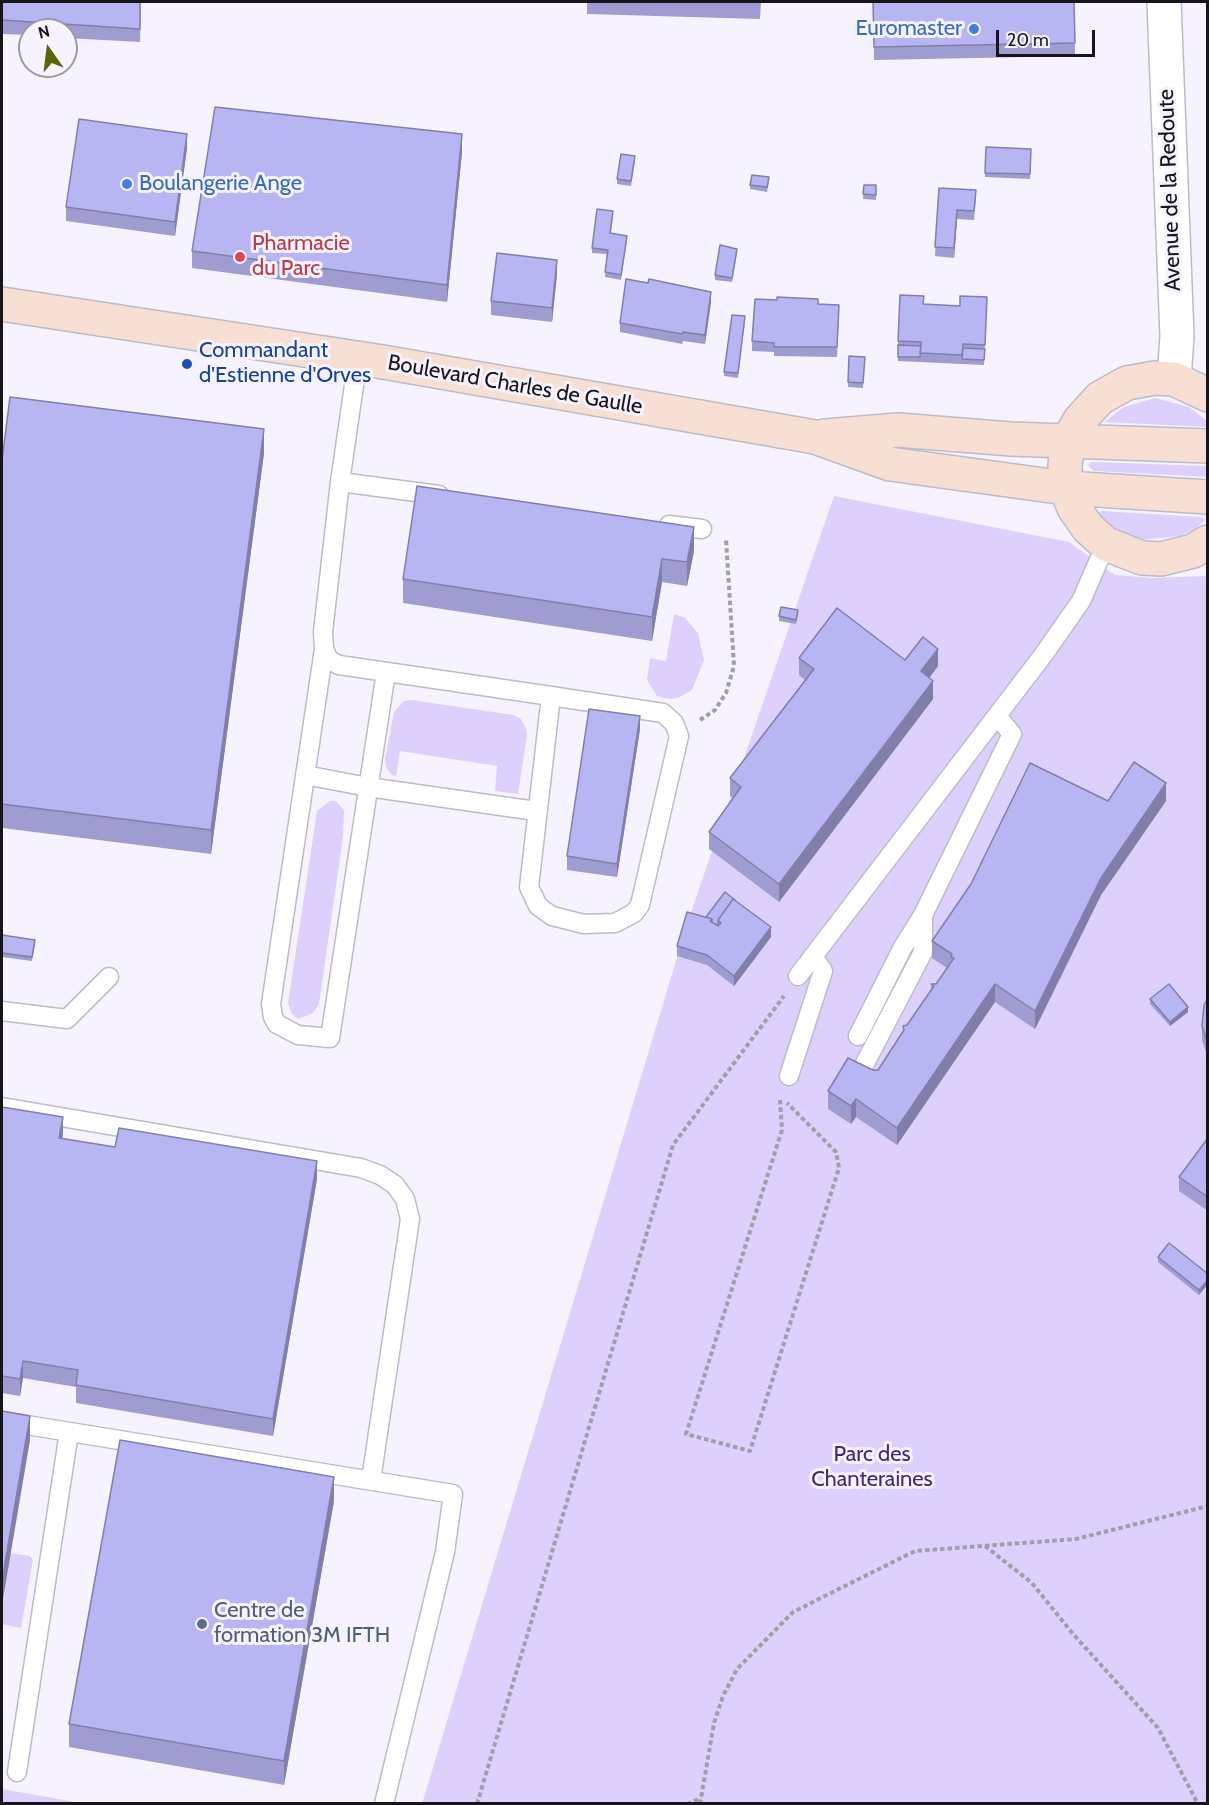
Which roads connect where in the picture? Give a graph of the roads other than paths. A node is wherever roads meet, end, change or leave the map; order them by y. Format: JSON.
{"nodes":[{"id":1,"x":1164,"y":2,"type":"edge"},
{"id":2,"x":2,"y":304,"type":"edge"},
{"id":3,"x":358,"y":358,"type":"junction"},
{"id":4,"x":1174,"y":379,"type":"junction"},
{"id":5,"x":1208,"y":395,"type":"edge"},
{"id":6,"x":815,"y":437,"type":"junction"},
{"id":7,"x":1068,"y":441,"type":"junction"},
{"id":8,"x":1208,"y":446,"type":"edge"},
{"id":9,"x":340,"y":482,"type":"junction"},
{"id":10,"x":1066,"y":488,"type":"junction"},
{"id":11,"x":457,"y":497,"type":"edge"},
{"id":12,"x":1208,"y":497,"type":"edge"},
{"id":13,"x":655,"y":523,"type":"edge"},
{"id":14,"x":702,"y":529,"type":"road end"},
{"id":15,"x":1208,"y":542,"type":"edge"},
{"id":16,"x":1106,"y":544,"type":"junction"},
{"id":17,"x":324,"y":649,"type":"junction"},
{"id":18,"x":386,"y":672,"type":"junction"},
{"id":19,"x":551,"y":696,"type":"junction"},
{"id":20,"x":997,"y":716,"type":"junction"},
{"id":21,"x":305,"y":775,"type":"junction"},
{"id":22,"x":368,"y":787,"type":"junction"},
{"id":23,"x":536,"y":811,"type":"junction"},
{"id":24,"x":923,"y":915,"type":"junction"},
{"id":25,"x":813,"y":956,"type":"junction"},
{"id":26,"x":798,"y":976,"type":"road end"},
{"id":27,"x":108,"y":977,"type":"dead end"},
{"id":28,"x":2,"y":1011,"type":"edge"},
{"id":29,"x":858,"y":1036,"type":"dead end"},
{"id":30,"x":861,"y":1071,"type":"edge"},
{"id":31,"x":789,"y":1076,"type":"dead end"},
{"id":32,"x":2,"y":1107,"type":"edge"},
{"id":33,"x":2,"y":1421,"type":"edge"},
{"id":34,"x":69,"y":1432,"type":"junction"},
{"id":35,"x":371,"y":1480,"type":"junction"},
{"id":36,"x":17,"y":1772,"type":"dead end"},
{"id":37,"x":384,"y":1803,"type":"edge"}],
"edges":[{"from":1,"to":4,"type":"street","name":"Avenue de la Redoute"},
{"from":2,"to":3,"type":"main road","name":"Boulevard Charles de Gaulle"},
{"from":3,"to":6,"type":"main road","name":"Boulevard Charles de Gaulle"},
{"from":3,"to":9,"type":"lane"},
{"from":4,"to":5,"type":"main road"},
{"from":4,"to":7,"type":"main road"},
{"from":6,"to":7,"type":"main road","name":"Boulevard Charles de Gaulle"},
{"from":6,"to":10,"type":"main road","name":"Boulevard Charles de Gaulle"},
{"from":7,"to":8,"type":"main road","name":"Boulevard Charles de Gaulle"},
{"from":7,"to":10,"type":"main road"},
{"from":9,"to":11,"type":"lane"},
{"from":9,"to":17,"type":"lane"},
{"from":10,"to":12,"type":"main road","name":"Boulevard Charles de Gaulle"},
{"from":10,"to":16,"type":"main road"},
{"from":13,"to":14,"type":"lane"},
{"from":15,"to":16,"type":"main road"},
{"from":16,"to":20,"type":"lane"},
{"from":17,"to":18,"type":"lane"},
{"from":17,"to":21,"type":"lane"},
{"from":18,"to":19,"type":"lane"},
{"from":18,"to":22,"type":"lane"},
{"from":19,"to":23,"type":"lane"},
{"from":19,"to":23,"type":"lane"},
{"from":20,"to":24,"type":"lane"},
{"from":20,"to":25,"type":"lane"},
{"from":21,"to":22,"type":"lane"},
{"from":21,"to":22,"type":"lane"},
{"from":22,"to":23,"type":"lane"},
{"from":24,"to":29,"type":"lane"},
{"from":24,"to":30,"type":"lane"},
{"from":25,"to":26,"type":"lane"},
{"from":25,"to":31,"type":"lane"},
{"from":27,"to":28,"type":"lane"},
{"from":32,"to":35,"type":"lane"},
{"from":33,"to":34,"type":"lane"},
{"from":34,"to":35,"type":"lane"},
{"from":34,"to":36,"type":"lane"},
{"from":35,"to":37,"type":"lane"}]}
